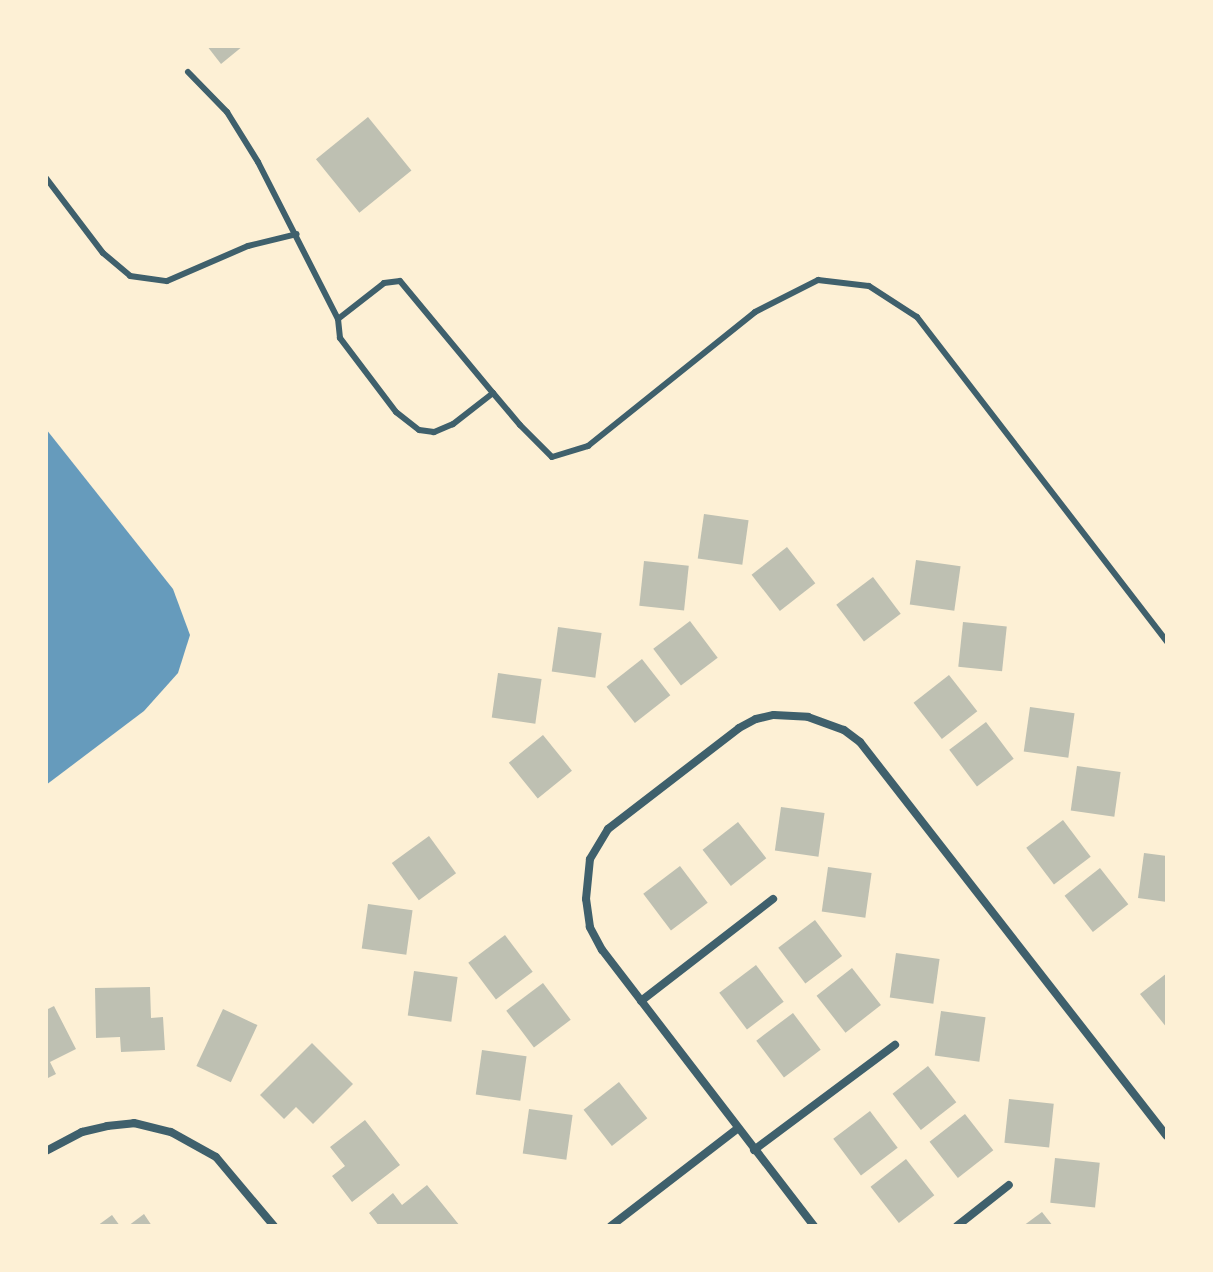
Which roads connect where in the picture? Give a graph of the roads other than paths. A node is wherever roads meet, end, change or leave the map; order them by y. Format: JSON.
{"nodes":[{"id":1,"x":188,"y":72,"type":"dead end"},
{"id":2,"x":46,"y":178,"type":"edge"},
{"id":3,"x":297,"y":234,"type":"junction"},
{"id":4,"x":338,"y":319,"type":"junction"},
{"id":5,"x":493,"y":393,"type":"junction"},
{"id":6,"x":1167,"y":642,"type":"edge"},
{"id":7,"x":773,"y":899,"type":"dead end"},
{"id":8,"x":641,"y":1001,"type":"junction"},
{"id":9,"x":895,"y":1045,"type":"dead end"},
{"id":10,"x":737,"y":1129,"type":"junction"},
{"id":11,"x":1167,"y":1136,"type":"edge"},
{"id":12,"x":754,"y":1150,"type":"junction"},
{"id":13,"x":46,"y":1151,"type":"edge"},
{"id":14,"x":1009,"y":1185,"type":"dead end"},
{"id":15,"x":274,"y":1226,"type":"edge"},
{"id":16,"x":611,"y":1226,"type":"edge"},
{"id":17,"x":814,"y":1226,"type":"edge"},
{"id":18,"x":957,"y":1226,"type":"edge"}],
"edges":[{"from":1,"to":3,"type":"lane"},
{"from":2,"to":3,"type":"lane"},
{"from":3,"to":4,"type":"lane"},
{"from":4,"to":5,"type":"lane"},
{"from":4,"to":5,"type":"lane"},
{"from":5,"to":6,"type":"lane"},
{"from":7,"to":8,"type":"street"},
{"from":8,"to":10,"type":"street"},
{"from":8,"to":11,"type":"street"},
{"from":9,"to":12,"type":"street"},
{"from":10,"to":12,"type":"street"},
{"from":10,"to":16,"type":"street"},
{"from":12,"to":17,"type":"street"},
{"from":13,"to":15,"type":"street"},
{"from":14,"to":18,"type":"street"}]}
